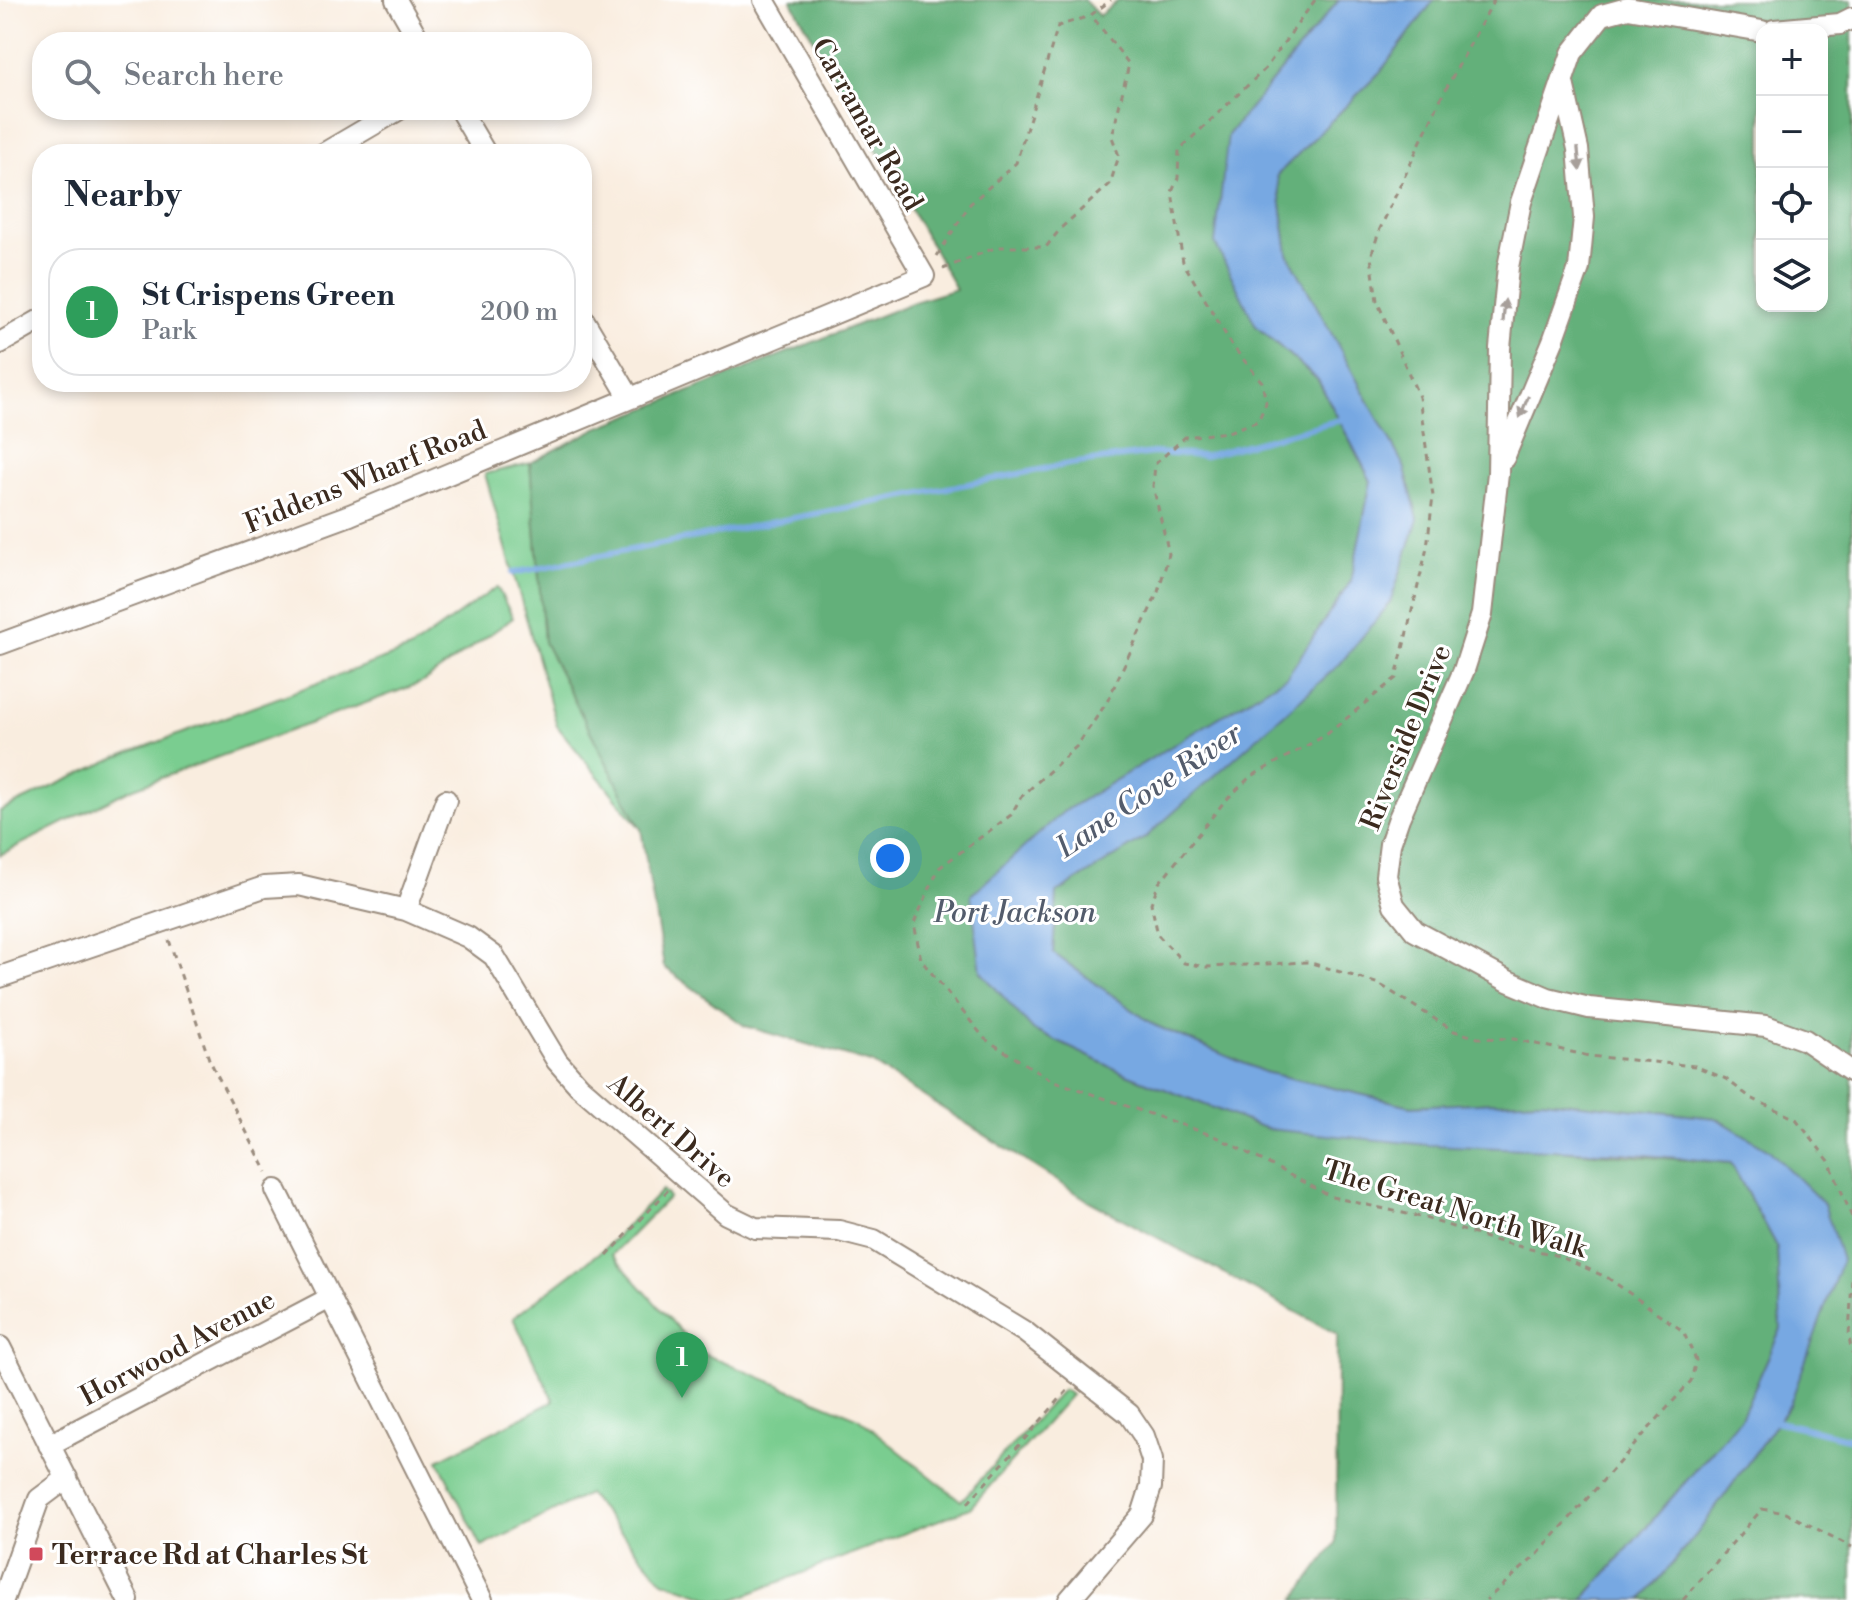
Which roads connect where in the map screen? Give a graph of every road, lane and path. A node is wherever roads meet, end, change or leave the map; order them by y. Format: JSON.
{"nodes":[{"id":1,"x":396,"y":0,"type":"edge"},
{"id":2,"x":764,"y":0,"type":"edge"},
{"id":3,"x":1111,"y":0,"type":"edge"},
{"id":4,"x":1315,"y":0,"type":"edge"},
{"id":5,"x":1494,"y":0,"type":"edge"},
{"id":6,"x":1091,"y":15,"type":"junction"},
{"id":7,"x":1852,"y":18,"type":"edge"},
{"id":8,"x":1828,"y":25,"type":"edge"},
{"id":9,"x":1756,"y":30,"type":"edge"},
{"id":10,"x":414,"y":32,"type":"edge"},
{"id":11,"x":1563,"y":82,"type":"junction"},
{"id":12,"x":381,"y":120,"type":"edge"},
{"id":13,"x":466,"y":120,"type":"edge"},
{"id":14,"x":340,"y":144,"type":"edge"},
{"id":15,"x":480,"y":144,"type":"edge"},
{"id":16,"x":924,"y":276,"type":"junction"},
{"id":17,"x":32,"y":325,"type":"edge"},
{"id":18,"x":592,"y":334,"type":"edge"},
{"id":19,"x":0,"y":343,"type":"edge"},
{"id":20,"x":630,"y":398,"type":"junction"},
{"id":21,"x":1498,"y":473,"type":"junction"},
{"id":22,"x":0,"y":644,"type":"edge"},
{"id":23,"x":446,"y":800,"type":"dead end"},
{"id":24,"x":406,"y":910,"type":"junction"},
{"id":25,"x":162,"y":921,"type":"junction"},
{"id":26,"x":0,"y":977,"type":"edge"},
{"id":27,"x":1852,"y":1072,"type":"edge"},
{"id":28,"x":681,"y":1175,"type":"junction"},
{"id":29,"x":276,"y":1190,"type":"joint"},
{"id":30,"x":1852,"y":1217,"type":"edge"},
{"id":31,"x":607,"y":1256,"type":"dead end"},
{"id":32,"x":1852,"y":1280,"type":"edge"},
{"id":33,"x":330,"y":1298,"type":"junction"},
{"id":34,"x":0,"y":1347,"type":"edge"},
{"id":35,"x":1852,"y":1353,"type":"edge"},
{"id":36,"x":1081,"y":1376,"type":"junction"},
{"id":37,"x":49,"y":1445,"type":"junction"},
{"id":38,"x":67,"y":1478,"type":"junction"},
{"id":39,"x":968,"y":1503,"type":"dead end"},
{"id":40,"x":1852,"y":1547,"type":"edge"},
{"id":41,"x":3,"y":1600,"type":"edge"},
{"id":42,"x":128,"y":1600,"type":"edge"},
{"id":43,"x":482,"y":1600,"type":"edge"},
{"id":44,"x":1069,"y":1600,"type":"edge"},
{"id":45,"x":1486,"y":1600,"type":"edge"},
{"id":46,"x":1683,"y":1600,"type":"edge"}],
"edges":[{"from":1,"to":10,"type":"street"},
{"from":2,"to":16,"type":"street","name":"Carramar Road"},
{"from":3,"to":6,"type":"path"},
{"from":4,"to":45,"type":"path","name":"The Great North Walk"},
{"from":5,"to":30,"type":"path"},
{"from":6,"to":16,"type":"path"},
{"from":6,"to":16,"type":"path"},
{"from":7,"to":8,"type":"street"},
{"from":9,"to":11,"type":"street","name":"Riverside Drive"},
{"from":21,"to":11,"type":"street","name":"Riverside Drive","one_way":true},
{"from":11,"to":21,"type":"street","name":"Riverside Drive","one_way":true},
{"from":12,"to":14,"type":"street"},
{"from":13,"to":15,"type":"street"},
{"from":16,"to":20,"type":"street","name":"Fiddens Wharf Road"},
{"from":17,"to":19,"type":"street"},
{"from":18,"to":20,"type":"street"},
{"from":20,"to":22,"type":"street","name":"Fiddens Wharf Road"},
{"from":21,"to":27,"type":"street","name":"Riverside Drive"},
{"from":23,"to":24,"type":"street"},
{"from":24,"to":25,"type":"street","name":"Albert Drive"},
{"from":24,"to":28,"type":"street","name":"Albert Drive"},
{"from":25,"to":26,"type":"street","name":"Albert Drive"},
{"from":25,"to":29,"type":"path"},
{"from":28,"to":31,"type":"path"},
{"from":28,"to":36,"type":"street","name":"Albert Drive"},
{"from":29,"to":33,"type":"street"},
{"from":32,"to":35,"type":"path"},
{"from":33,"to":37,"type":"street","name":"Horwood Avenue"},
{"from":33,"to":43,"type":"street"},
{"from":34,"to":37,"type":"street"},
{"from":36,"to":39,"type":"path"},
{"from":36,"to":44,"type":"street","name":"Albert Drive"},
{"from":37,"to":38,"type":"street"},
{"from":38,"to":41,"type":"street"},
{"from":38,"to":42,"type":"street"},
{"from":40,"to":46,"type":"path"}]}
